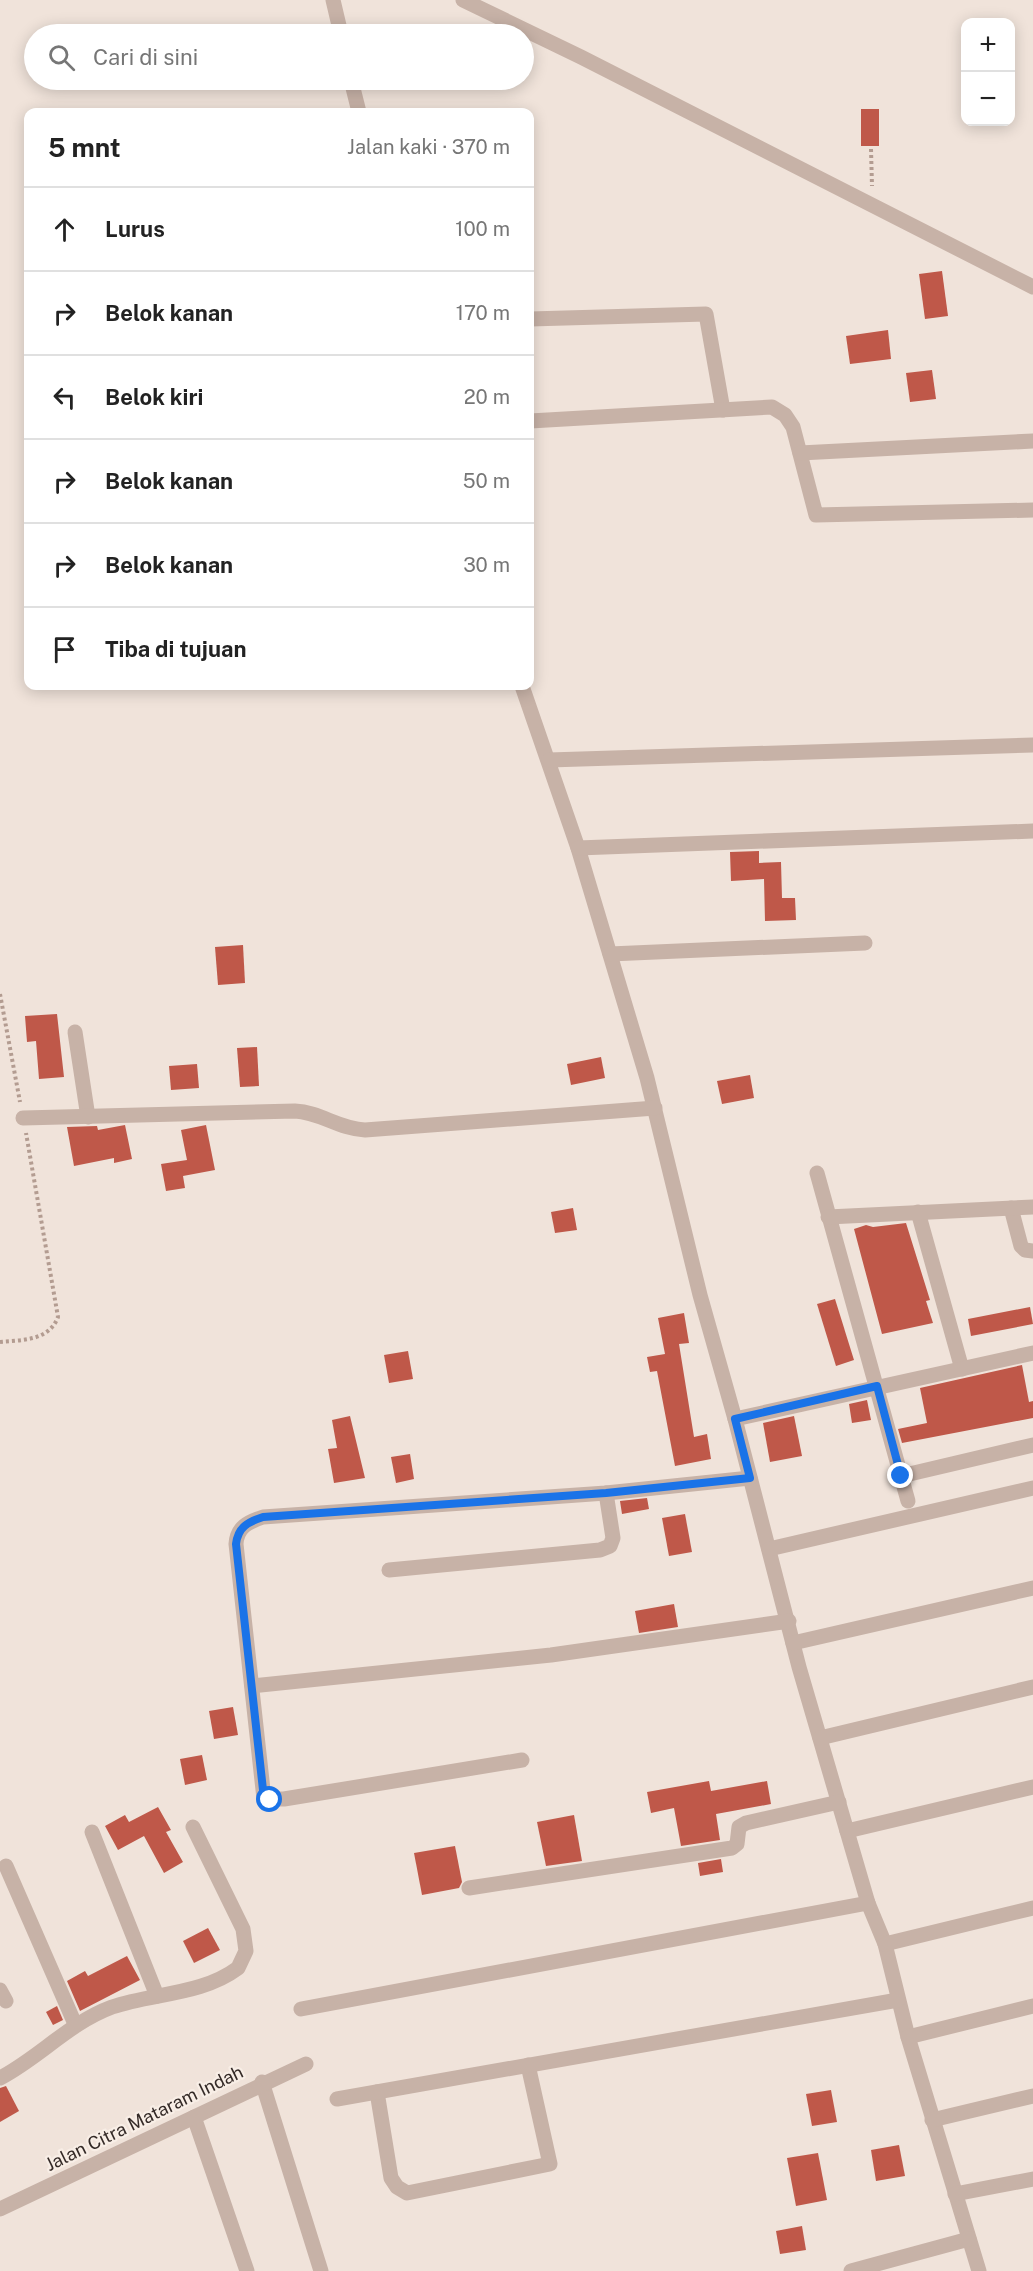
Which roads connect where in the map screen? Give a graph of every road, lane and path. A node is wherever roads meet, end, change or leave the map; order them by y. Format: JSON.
{"nodes":[{"id":1,"x":333,"y":0,"type":"edge"},
{"id":2,"x":463,"y":0,"type":"edge"},
{"id":3,"x":339,"y":24,"type":"edge"},
{"id":4,"x":511,"y":24,"type":"edge"},
{"id":5,"x":534,"y":36,"type":"edge"},
{"id":6,"x":354,"y":90,"type":"edge"},
{"id":7,"x":358,"y":108,"type":"edge"},
{"id":8,"x":871,"y":149,"type":"dead end"},
{"id":9,"x":872,"y":205,"type":"junction"},
{"id":10,"x":1033,"y":286,"type":"edge"},
{"id":11,"x":534,"y":319,"type":"edge"},
{"id":12,"x":723,"y":410,"type":"junction"},
{"id":13,"x":534,"y":421,"type":"edge"},
{"id":14,"x":1033,"y":441,"type":"edge"},
{"id":15,"x":800,"y":453,"type":"junction"},
{"id":16,"x":1033,"y":510,"type":"edge"},
{"id":17,"x":523,"y":690,"type":"edge"},
{"id":18,"x":1033,"y":745,"type":"edge"},
{"id":19,"x":549,"y":760,"type":"junction"},
{"id":20,"x":1033,"y":831,"type":"edge"},
{"id":21,"x":578,"y":848,"type":"junction"},
{"id":22,"x":865,"y":943,"type":"dead end"},
{"id":23,"x":610,"y":954,"type":"junction"},
{"id":24,"x":0,"y":994,"type":"edge"},
{"id":25,"x":75,"y":1032,"type":"dead end"},
{"id":26,"x":655,"y":1108,"type":"junction"},
{"id":27,"x":88,"y":1117,"type":"junction"},
{"id":28,"x":23,"y":1118,"type":"junction"},
{"id":29,"x":817,"y":1173,"type":"dead end"},
{"id":30,"x":1033,"y":1207,"type":"edge"},
{"id":31,"x":1011,"y":1208,"type":"junction"},
{"id":32,"x":918,"y":1212,"type":"junction"},
{"id":33,"x":828,"y":1217,"type":"junction"},
{"id":34,"x":1033,"y":1251,"type":"edge"},
{"id":35,"x":0,"y":1342,"type":"edge"},
{"id":36,"x":1033,"y":1353,"type":"edge"},
{"id":37,"x":962,"y":1369,"type":"junction"},
{"id":38,"x":877,"y":1386,"type":"junction"},
{"id":39,"x":735,"y":1419,"type":"junction"},
{"id":40,"x":1033,"y":1445,"type":"edge"},
{"id":41,"x":901,"y":1476,"type":"junction"},
{"id":42,"x":750,"y":1478,"type":"junction"},
{"id":43,"x":1032,"y":1491,"type":"edge"},
{"id":44,"x":606,"y":1493,"type":"junction"},
{"id":45,"x":908,"y":1501,"type":"dead end"},
{"id":46,"x":769,"y":1549,"type":"junction"},
{"id":47,"x":389,"y":1570,"type":"dead end"},
{"id":48,"x":1033,"y":1588,"type":"edge"},
{"id":49,"x":789,"y":1621,"type":"junction"},
{"id":50,"x":794,"y":1643,"type":"junction"},
{"id":51,"x":259,"y":1686,"type":"junction"},
{"id":52,"x":1033,"y":1687,"type":"edge"},
{"id":53,"x":820,"y":1738,"type":"junction"},
{"id":54,"x":522,"y":1760,"type":"dead end"},
{"id":55,"x":1033,"y":1787,"type":"edge"},
{"id":56,"x":839,"y":1802,"type":"junction"},
{"id":57,"x":194,"y":1827,"type":"dead end"},
{"id":58,"x":92,"y":1832,"type":"dead end"},
{"id":59,"x":847,"y":1832,"type":"junction"},
{"id":60,"x":6,"y":1866,"type":"dead end"},
{"id":61,"x":469,"y":1888,"type":"dead end"},
{"id":62,"x":868,"y":1903,"type":"junction"},
{"id":63,"x":1033,"y":1908,"type":"edge"},
{"id":64,"x":885,"y":1944,"type":"junction"},
{"id":65,"x":157,"y":1996,"type":"junction"},
{"id":66,"x":898,"y":2000,"type":"junction"},
{"id":67,"x":1033,"y":2006,"type":"edge"},
{"id":68,"x":301,"y":2009,"type":"dead end"},
{"id":69,"x":75,"y":2024,"type":"junction"},
{"id":70,"x":908,"y":2037,"type":"junction"},
{"id":71,"x":306,"y":2064,"type":"dead end"},
{"id":72,"x":528,"y":2065,"type":"junction"},
{"id":73,"x":0,"y":2079,"type":"edge"},
{"id":74,"x":262,"y":2082,"type":"junction"},
{"id":75,"x":377,"y":2092,"type":"junction"},
{"id":76,"x":1033,"y":2096,"type":"edge"},
{"id":77,"x":337,"y":2099,"type":"dead end"},
{"id":78,"x":194,"y":2116,"type":"junction"},
{"id":79,"x":933,"y":2120,"type":"junction"},
{"id":80,"x":1033,"y":2179,"type":"edge"},
{"id":81,"x":955,"y":2194,"type":"junction"},
{"id":82,"x":0,"y":2209,"type":"edge"},
{"id":83,"x":969,"y":2239,"type":"junction"},
{"id":84,"x":247,"y":2271,"type":"edge"},
{"id":85,"x":321,"y":2271,"type":"edge"},
{"id":86,"x":851,"y":2271,"type":"edge"},
{"id":87,"x":979,"y":2271,"type":"edge"}],
"edges":[{"from":1,"to":3,"type":"street"},
{"from":2,"to":4,"type":"street"},
{"from":5,"to":9,"type":"street"},
{"from":6,"to":7,"type":"street"},
{"from":8,"to":9,"type":"path"},
{"from":9,"to":10,"type":"street"},
{"from":11,"to":12,"type":"street"},
{"from":12,"to":13,"type":"street"},
{"from":12,"to":15,"type":"street"},
{"from":14,"to":15,"type":"street"},
{"from":15,"to":16,"type":"street"},
{"from":17,"to":19,"type":"street"},
{"from":18,"to":19,"type":"street"},
{"from":19,"to":21,"type":"street"},
{"from":20,"to":21,"type":"street"},
{"from":21,"to":23,"type":"street"},
{"from":22,"to":23,"type":"street"},
{"from":23,"to":26,"type":"street"},
{"from":24,"to":28,"type":"path"},
{"from":25,"to":27,"type":"street"},
{"from":26,"to":27,"type":"street"},
{"from":26,"to":39,"type":"street"},
{"from":27,"to":28,"type":"street"},
{"from":28,"to":35,"type":"path"},
{"from":29,"to":33,"type":"street"},
{"from":30,"to":31,"type":"street"},
{"from":31,"to":32,"type":"street"},
{"from":31,"to":34,"type":"street"},
{"from":32,"to":33,"type":"street"},
{"from":32,"to":37,"type":"street"},
{"from":33,"to":38,"type":"street"},
{"from":36,"to":37,"type":"street"},
{"from":37,"to":38,"type":"street"},
{"from":38,"to":39,"type":"street"},
{"from":38,"to":41,"type":"street"},
{"from":39,"to":42,"type":"street"},
{"from":40,"to":41,"type":"street"},
{"from":41,"to":45,"type":"street"},
{"from":42,"to":44,"type":"street"},
{"from":42,"to":46,"type":"street"},
{"from":43,"to":46,"type":"street"},
{"from":44,"to":47,"type":"street"},
{"from":44,"to":51,"type":"street"},
{"from":46,"to":49,"type":"street"},
{"from":48,"to":50,"type":"street"},
{"from":49,"to":50,"type":"street"},
{"from":49,"to":51,"type":"street"},
{"from":50,"to":53,"type":"street"},
{"from":51,"to":54,"type":"street"},
{"from":52,"to":53,"type":"street"},
{"from":53,"to":56,"type":"street"},
{"from":55,"to":59,"type":"street"},
{"from":56,"to":59,"type":"street"},
{"from":56,"to":61,"type":"street"},
{"from":57,"to":65,"type":"street"},
{"from":58,"to":65,"type":"street"},
{"from":59,"to":62,"type":"street"},
{"from":60,"to":69,"type":"street"},
{"from":62,"to":64,"type":"street"},
{"from":62,"to":68,"type":"street"},
{"from":63,"to":64,"type":"street"},
{"from":64,"to":66,"type":"street"},
{"from":65,"to":69,"type":"street"},
{"from":66,"to":70,"type":"street"},
{"from":66,"to":72,"type":"street"},
{"from":67,"to":70,"type":"street"},
{"from":69,"to":73,"type":"street"},
{"from":70,"to":79,"type":"street"},
{"from":71,"to":74,"type":"street","name":"Jalan Citra Mataram Indah"},
{"from":72,"to":75,"type":"street"},
{"from":72,"to":75,"type":"street"},
{"from":74,"to":78,"type":"street","name":"Jalan Citra Mataram Indah"},
{"from":74,"to":85,"type":"street"},
{"from":75,"to":77,"type":"street"},
{"from":76,"to":79,"type":"street"},
{"from":78,"to":82,"type":"street","name":"Jalan Citra Mataram Indah"},
{"from":78,"to":84,"type":"street"},
{"from":79,"to":81,"type":"street"},
{"from":80,"to":81,"type":"street"},
{"from":81,"to":83,"type":"street"},
{"from":83,"to":86,"type":"street"},
{"from":83,"to":87,"type":"street"}]}
